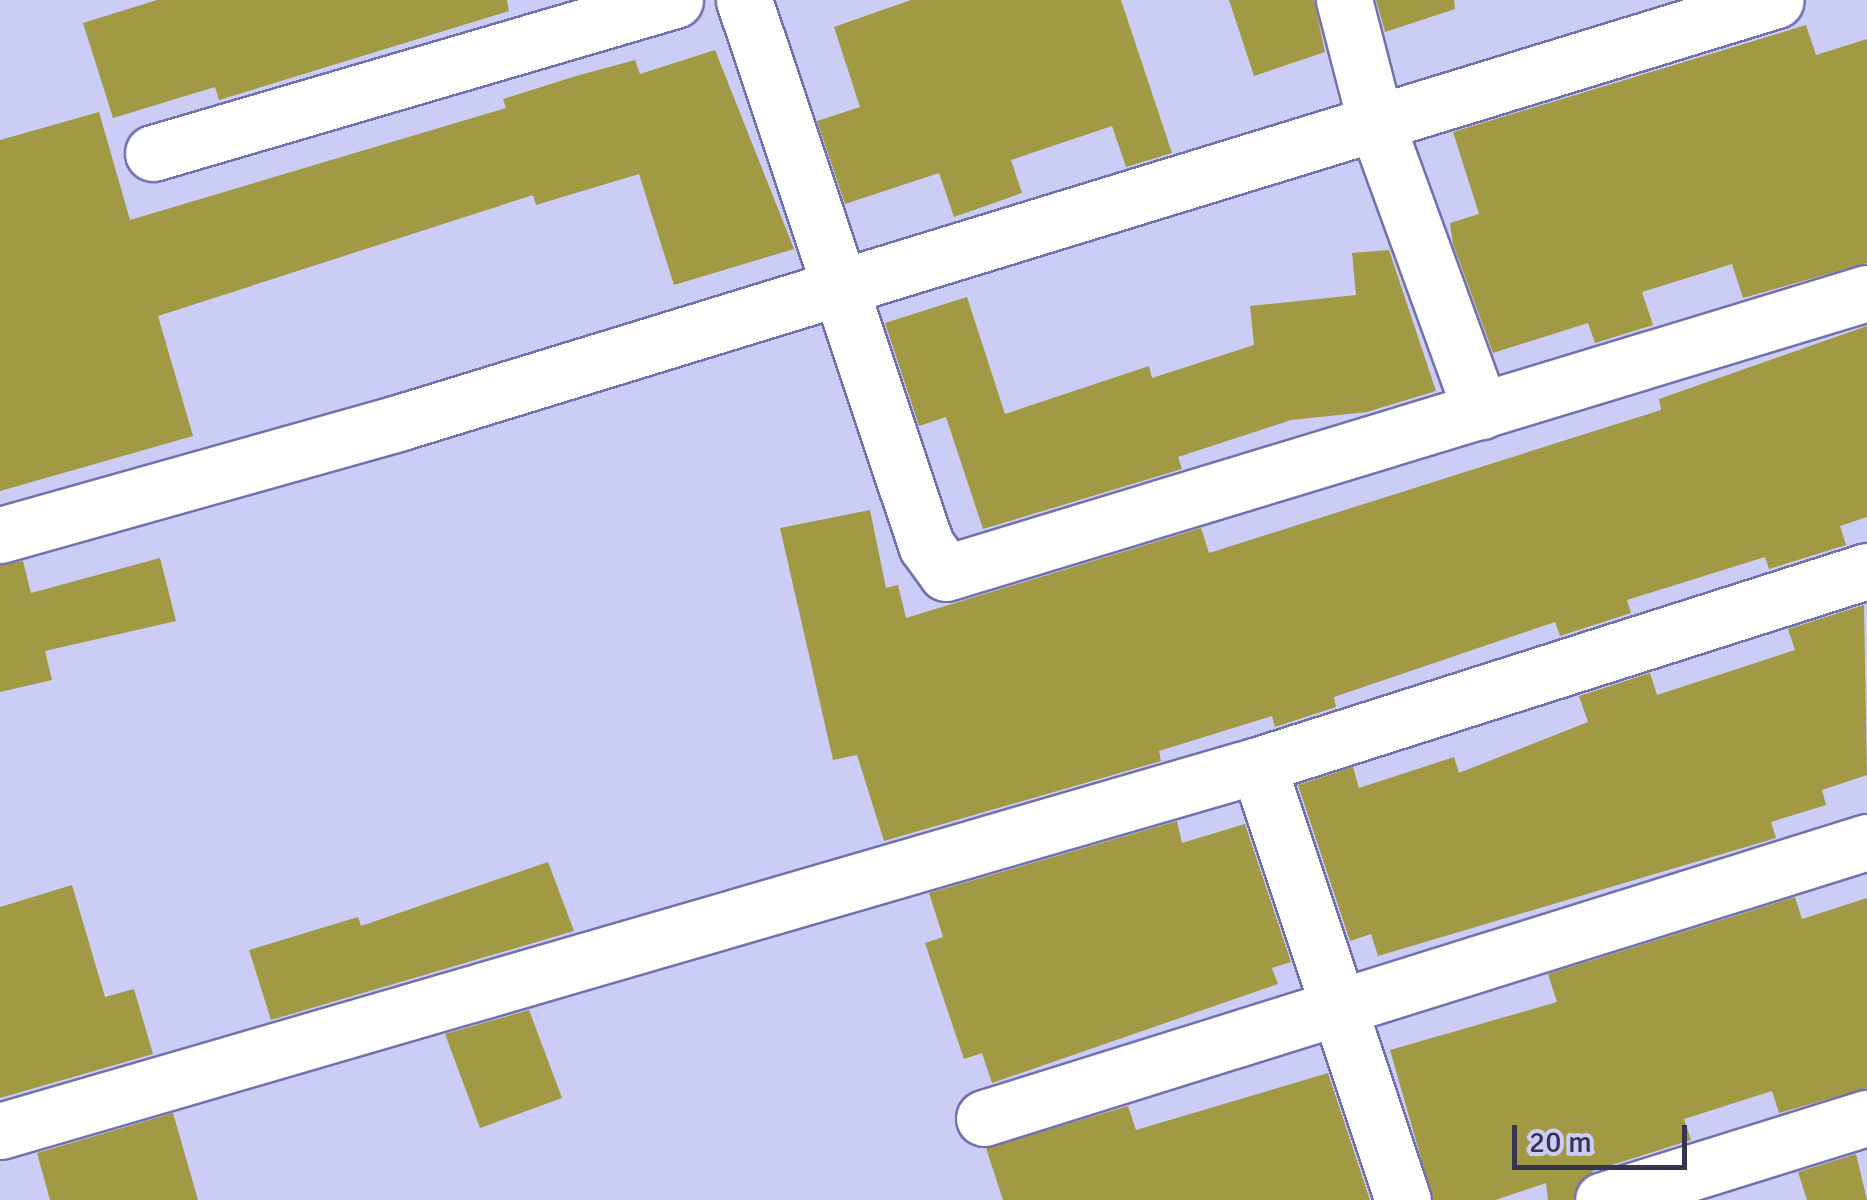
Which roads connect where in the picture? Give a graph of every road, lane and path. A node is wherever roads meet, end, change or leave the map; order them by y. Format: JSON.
{"nodes":[{"id":1,"x":675,"y":0,"type":"edge"},
{"id":2,"x":744,"y":0,"type":"edge"},
{"id":3,"x":1344,"y":0,"type":"edge"},
{"id":4,"x":1776,"y":0,"type":"edge"},
{"id":5,"x":1374,"y":120,"type":"junction"},
{"id":6,"x":153,"y":153,"type":"dead end"},
{"id":7,"x":842,"y":281,"type":"junction"},
{"id":8,"x":1867,"y":294,"type":"edge"},
{"id":9,"x":1481,"y":411,"type":"junction"},
{"id":10,"x":0,"y":535,"type":"edge"},
{"id":11,"x":1867,"y":571,"type":"edge"},
{"id":12,"x":1258,"y":765,"type":"junction"},
{"id":13,"x":1867,"y":842,"type":"edge"},
{"id":14,"x":1340,"y":1010,"type":"junction"},
{"id":15,"x":984,"y":1118,"type":"dead end"},
{"id":16,"x":1867,"y":1118,"type":"edge"},
{"id":17,"x":0,"y":1131,"type":"edge"},
{"id":18,"x":1403,"y":1200,"type":"edge"},
{"id":19,"x":1603,"y":1200,"type":"edge"}],
"edges":[{"from":1,"to":6,"type":"street"},
{"from":2,"to":7,"type":"street"},
{"from":3,"to":5,"type":"street"},
{"from":4,"to":5,"type":"street"},
{"from":5,"to":7,"type":"street"},
{"from":5,"to":9,"type":"street"},
{"from":7,"to":9,"type":"street"},
{"from":7,"to":10,"type":"street"},
{"from":8,"to":9,"type":"street"},
{"from":11,"to":12,"type":"street"},
{"from":12,"to":14,"type":"street"},
{"from":12,"to":17,"type":"street"},
{"from":13,"to":14,"type":"street"},
{"from":14,"to":15,"type":"street"},
{"from":14,"to":18,"type":"street"},
{"from":16,"to":19,"type":"street"}]}
